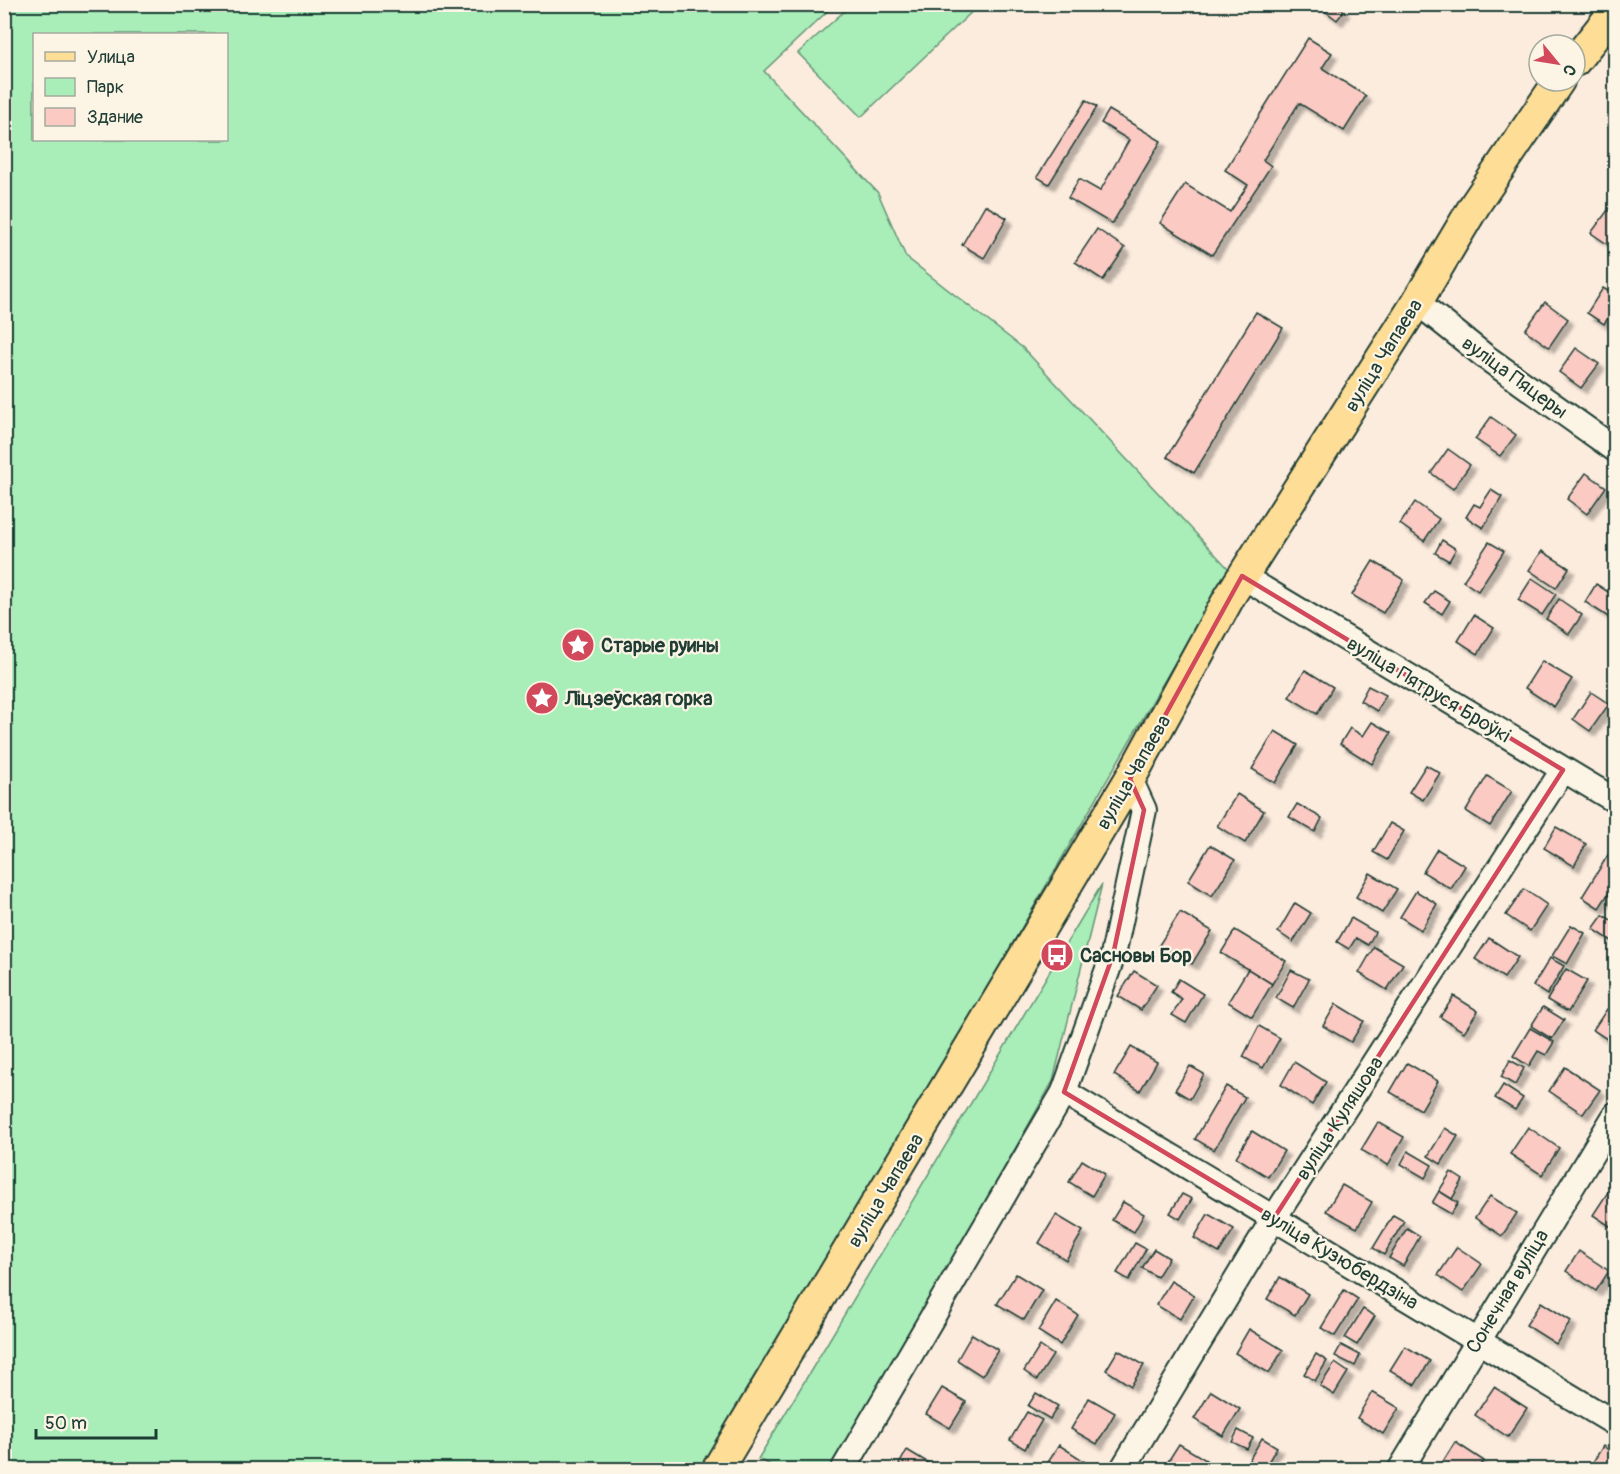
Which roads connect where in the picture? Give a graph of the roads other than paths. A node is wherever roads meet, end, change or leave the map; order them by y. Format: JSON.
{"nodes":[{"id":1,"x":1616,"y":9,"type":"edge"},
{"id":2,"x":1587,"y":46,"type":"edge"},
{"id":3,"x":1551,"y":93,"type":"edge"},
{"id":4,"x":1417,"y":302,"type":"junction"},
{"id":5,"x":1616,"y":450,"type":"edge"},
{"id":6,"x":1242,"y":576,"type":"junction"},
{"id":7,"x":1563,"y":770,"type":"junction"},
{"id":8,"x":1130,"y":779,"type":"junction"},
{"id":9,"x":1616,"y":801,"type":"edge"},
{"id":10,"x":1064,"y":1092,"type":"junction"},
{"id":11,"x":1616,"y":1114,"type":"edge"},
{"id":12,"x":1274,"y":1218,"type":"junction"},
{"id":13,"x":1477,"y":1340,"type":"junction"},
{"id":14,"x":1616,"y":1424,"type":"edge"},
{"id":15,"x":717,"y":1470,"type":"edge"},
{"id":16,"x":843,"y":1470,"type":"edge"},
{"id":17,"x":1122,"y":1470,"type":"edge"},
{"id":18,"x":1400,"y":1470,"type":"edge"}],
"edges":[{"from":1,"to":2,"type":"main road"},
{"from":3,"to":4,"type":"main road","name":"вуліца Чапаева"},
{"from":4,"to":5,"type":"street","name":"вуліца Пяцеры"},
{"from":4,"to":6,"type":"main road","name":"вуліца Чапаева"},
{"from":6,"to":7,"type":"street","name":"вуліца Пятруся Броўкі"},
{"from":6,"to":8,"type":"main road","name":"вуліца Чапаева"},
{"from":7,"to":9,"type":"street","name":"вуліца Пятруся Броўкі"},
{"from":7,"to":12,"type":"street","name":"вуліца Куляшова"},
{"from":8,"to":10,"type":"street"},
{"from":8,"to":15,"type":"main road","name":"вуліца Чапаева"},
{"from":10,"to":12,"type":"street","name":"вуліца Кузюбердзіна"},
{"from":10,"to":16,"type":"street"},
{"from":11,"to":13,"type":"street","name":"Сонечная вуліца"},
{"from":12,"to":13,"type":"street","name":"вуліца Кузюбердзіна"},
{"from":12,"to":17,"type":"street","name":"вуліца Куляшова"},
{"from":13,"to":14,"type":"street","name":"вуліца Кузюбердзіна"},
{"from":13,"to":18,"type":"street","name":"Сонечная вуліца"}]}
